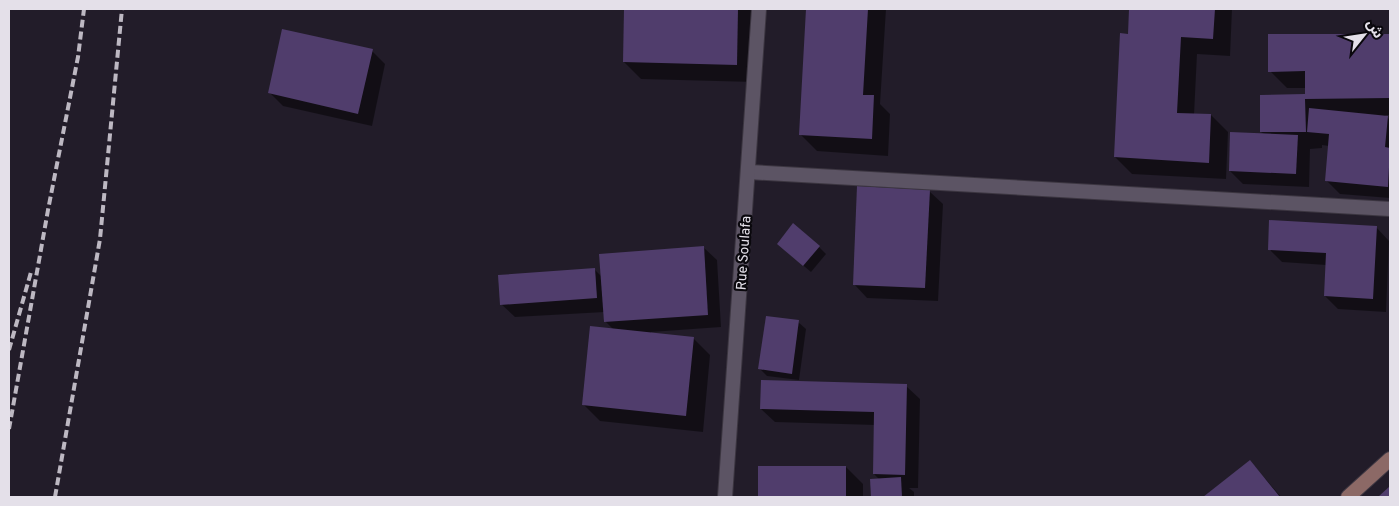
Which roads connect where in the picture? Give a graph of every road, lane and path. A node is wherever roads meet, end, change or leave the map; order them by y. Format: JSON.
{"nodes":[{"id":1,"x":759,"y":9,"type":"edge"},
{"id":2,"x":749,"y":172,"type":"junction"},
{"id":3,"x":1390,"y":210,"type":"edge"},
{"id":4,"x":1390,"y":459,"type":"edge"},
{"id":5,"x":725,"y":497,"type":"edge"},
{"id":6,"x":1348,"y":497,"type":"edge"}],
"edges":[{"from":1,"to":2,"type":"street","name":"Rue Soulafa"},
{"from":2,"to":3,"type":"street"},
{"from":2,"to":5,"type":"street","name":"Rue Soulafa"},
{"from":4,"to":6,"type":"main road"}]}
